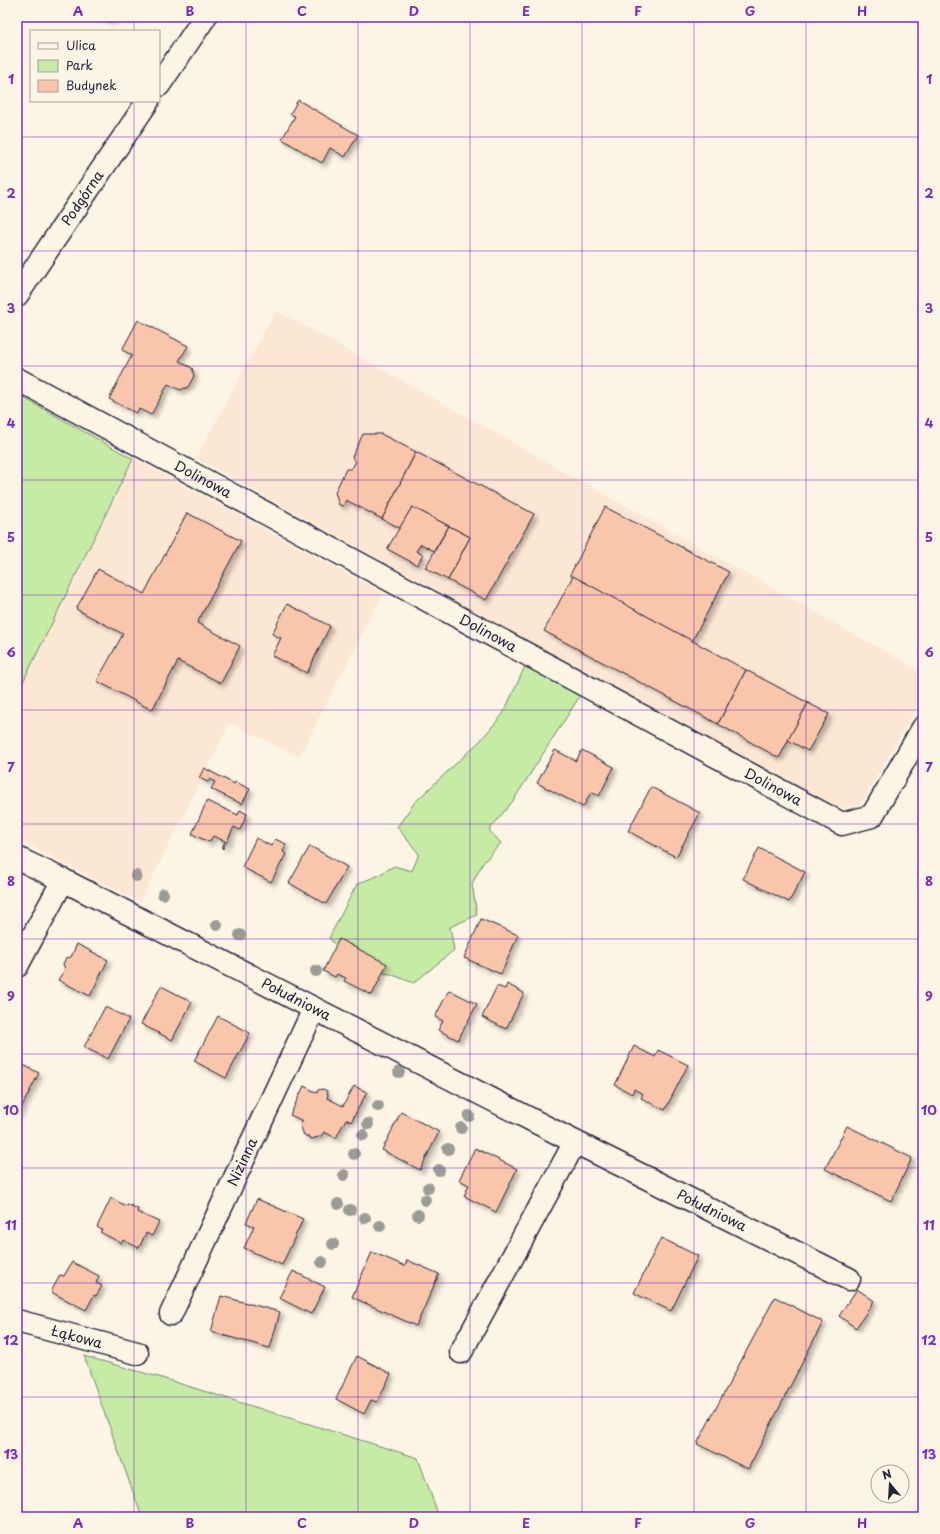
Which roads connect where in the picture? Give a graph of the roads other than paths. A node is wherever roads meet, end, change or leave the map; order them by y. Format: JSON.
{"nodes":[{"id":1,"x":205,"y":17,"type":"edge"},
{"id":2,"x":160,"y":84,"type":"edge"},
{"id":3,"x":147,"y":102,"type":"edge"},
{"id":4,"x":17,"y":295,"type":"edge"},
{"id":5,"x":17,"y":379,"type":"edge"},
{"id":6,"x":923,"y":728,"type":"edge"},
{"id":7,"x":17,"y":858,"type":"edge"},
{"id":8,"x":63,"y":880,"type":"junction"},
{"id":9,"x":17,"y":966,"type":"edge"},
{"id":10,"x":314,"y":1009,"type":"junction"},
{"id":11,"x":575,"y":1142,"type":"junction"},
{"id":12,"x":849,"y":1279,"type":"dead end"},
{"id":13,"x":171,"y":1314,"type":"dead end"},
{"id":14,"x":17,"y":1321,"type":"edge"},
{"id":15,"x":461,"y":1352,"type":"dead end"},
{"id":16,"x":137,"y":1353,"type":"dead end"}],
"edges":[{"from":1,"to":2,"type":"street"},
{"from":3,"to":4,"type":"street","name":"Podgórna"},
{"from":5,"to":6,"type":"street","name":"Dolinowa"},
{"from":7,"to":8,"type":"street","name":"Południowa"},
{"from":8,"to":9,"type":"street"},
{"from":8,"to":10,"type":"street","name":"Południowa"},
{"from":10,"to":11,"type":"street","name":"Południowa"},
{"from":10,"to":13,"type":"street","name":"Nizinna"},
{"from":11,"to":12,"type":"street","name":"Południowa"},
{"from":11,"to":15,"type":"street"},
{"from":14,"to":16,"type":"street","name":"Łąkowa"}]}
